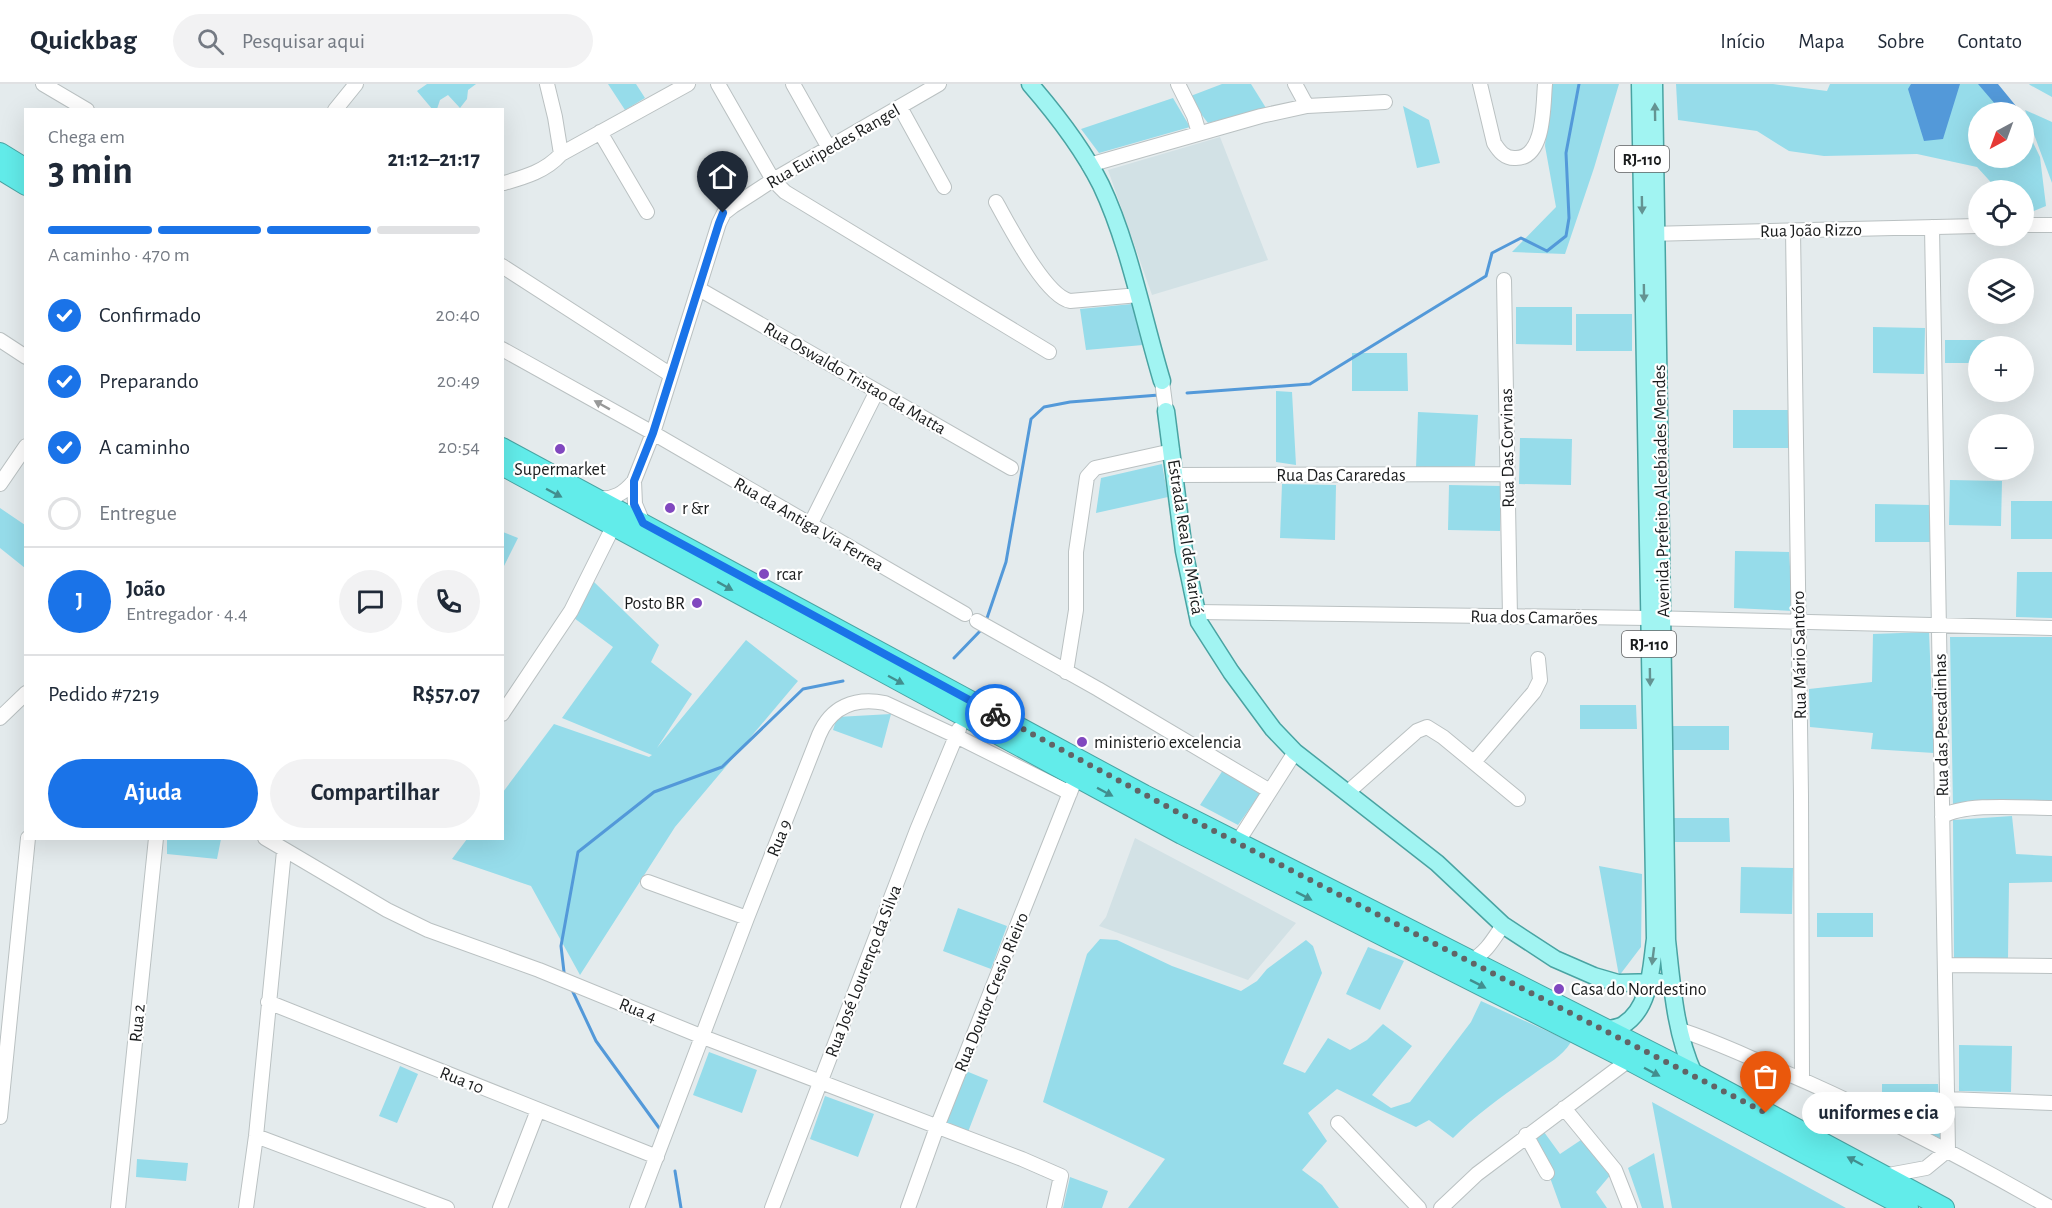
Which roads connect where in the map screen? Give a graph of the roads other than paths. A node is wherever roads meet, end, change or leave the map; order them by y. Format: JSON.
{"nodes":[{"id":1,"x":43,"y":84,"type":"edge"},
{"id":2,"x":356,"y":84,"type":"edge"},
{"id":3,"x":547,"y":84,"type":"edge"},
{"id":4,"x":688,"y":84,"type":"edge"},
{"id":5,"x":718,"y":84,"type":"edge"},
{"id":6,"x":793,"y":84,"type":"edge"},
{"id":7,"x":939,"y":84,"type":"edge"},
{"id":8,"x":1030,"y":84,"type":"edge"},
{"id":9,"x":1178,"y":84,"type":"edge"},
{"id":10,"x":1295,"y":84,"type":"edge"},
{"id":11,"x":1480,"y":84,"type":"edge"},
{"id":12,"x":1545,"y":84,"type":"edge"},
{"id":13,"x":1640,"y":84,"type":"edge"},
{"id":14,"x":1654,"y":84,"type":"edge"},
{"id":15,"x":1385,"y":102,"type":"dead end"},
{"id":16,"x":900,"y":106,"type":"junction"},
{"id":17,"x":1307,"y":106,"type":"junction"},
{"id":18,"x":84,"y":108,"type":"edge"},
{"id":19,"x":338,"y":108,"type":"edge"},
{"id":20,"x":600,"y":132,"type":"junction"},
{"id":21,"x":1199,"y":133,"type":"junction"},
{"id":22,"x":830,"y":148,"type":"junction"},
{"id":23,"x":0,"y":153,"type":"edge"},
{"id":24,"x":561,"y":154,"type":"junction"},
{"id":25,"x":1089,"y":165,"type":"junction"},
{"id":26,"x":24,"y":168,"type":"edge"},
{"id":27,"x":0,"y":169,"type":"edge"},
{"id":28,"x":773,"y":180,"type":"junction"},
{"id":29,"x":504,"y":183,"type":"dead end"},
{"id":30,"x":24,"y":184,"type":"edge"},
{"id":31,"x":944,"y":187,"type":"dead end"},
{"id":32,"x":996,"y":202,"type":"dead end"},
{"id":33,"x":647,"y":212,"type":"dead end"},
{"id":34,"x":2034,"y":225,"type":"edge"},
{"id":35,"x":2052,"y":225,"type":"edge"},
{"id":36,"x":1968,"y":226,"type":"edge"},
{"id":37,"x":1932,"y":228,"type":"junction"},
{"id":38,"x":1793,"y":230,"type":"junction"},
{"id":39,"x":1650,"y":234,"type":"junction"},
{"id":40,"x":504,"y":267,"type":"edge"},
{"id":41,"x":1504,"y":280,"type":"dead end"},
{"id":42,"x":699,"y":289,"type":"junction"},
{"id":43,"x":1138,"y":295,"type":"junction"},
{"id":44,"x":0,"y":340,"type":"edge"},
{"id":45,"x":504,"y":350,"type":"edge"},
{"id":46,"x":1049,"y":352,"type":"dead end"},
{"id":47,"x":24,"y":356,"type":"edge"},
{"id":48,"x":671,"y":375,"type":"junction"},
{"id":49,"x":1162,"y":381,"type":"joint"},
{"id":50,"x":877,"y":391,"type":"junction"},
{"id":51,"x":1166,"y":411,"type":"joint"},
{"id":52,"x":653,"y":433,"type":"junction"},
{"id":53,"x":24,"y":449,"type":"edge"},
{"id":54,"x":504,"y":449,"type":"edge"},
{"id":55,"x":1172,"y":451,"type":"junction"},
{"id":56,"x":504,"y":466,"type":"edge"},
{"id":57,"x":1011,"y":468,"type":"dead end"},
{"id":58,"x":1507,"y":474,"type":"junction"},
{"id":59,"x":1174,"y":475,"type":"junction"},
{"id":60,"x":634,"y":481,"type":"junction"},
{"id":61,"x":0,"y":484,"type":"edge"},
{"id":62,"x":595,"y":498,"type":"junction"},
{"id":63,"x":643,"y":523,"type":"junction"},
{"id":64,"x":614,"y":525,"type":"junction"},
{"id":65,"x":810,"y":525,"type":"junction"},
{"id":66,"x":1196,"y":612,"type":"junction"},
{"id":67,"x":1510,"y":617,"type":"junction"},
{"id":68,"x":1656,"y":618,"type":"junction"},
{"id":69,"x":1798,"y":621,"type":"junction"},
{"id":70,"x":1939,"y":624,"type":"junction"},
{"id":71,"x":2052,"y":628,"type":"edge"},
{"id":72,"x":1538,"y":659,"type":"dead end"},
{"id":73,"x":1066,"y":672,"type":"junction"},
{"id":74,"x":24,"y":695,"type":"edge"},
{"id":75,"x":504,"y":711,"type":"edge"},
{"id":76,"x":964,"y":716,"type":"junction"},
{"id":77,"x":0,"y":718,"type":"edge"},
{"id":78,"x":956,"y":736,"type":"junction"},
{"id":79,"x":1295,"y":752,"type":"junction"},
{"id":80,"x":1474,"y":762,"type":"junction"},
{"id":81,"x":1073,"y":785,"type":"junction"},
{"id":82,"x":1270,"y":791,"type":"junction"},
{"id":83,"x":1348,"y":792,"type":"junction"},
{"id":84,"x":1518,"y":799,"type":"dead end"},
{"id":85,"x":2052,"y":808,"type":"edge"},
{"id":86,"x":1942,"y":817,"type":"junction"},
{"id":87,"x":28,"y":840,"type":"edge"},
{"id":88,"x":156,"y":840,"type":"edge"},
{"id":89,"x":268,"y":840,"type":"edge"},
{"id":90,"x":1237,"y":843,"type":"junction"},
{"id":91,"x":284,"y":850,"type":"junction"},
{"id":92,"x":648,"y":882,"type":"dead end"},
{"id":93,"x":1660,"y":913,"type":"junction"},
{"id":94,"x":747,"y":918,"type":"junction"},
{"id":95,"x":1503,"y":925,"type":"junction"},
{"id":96,"x":1480,"y":960,"type":"junction"},
{"id":97,"x":1945,"y":965,"type":"junction"},
{"id":98,"x":2052,"y":966,"type":"edge"},
{"id":99,"x":1672,"y":981,"type":"junction"},
{"id":100,"x":1649,"y":983,"type":"junction"},
{"id":101,"x":268,"y":1002,"type":"junction"},
{"id":102,"x":1605,"y":1030,"type":"junction"},
{"id":103,"x":1680,"y":1030,"type":"junction"},
{"id":104,"x":703,"y":1037,"type":"junction"},
{"id":105,"x":1629,"y":1060,"type":"junction"},
{"id":106,"x":1694,"y":1074,"type":"junction"},
{"id":107,"x":1802,"y":1079,"type":"junction"},
{"id":108,"x":820,"y":1082,"type":"junction"},
{"id":109,"x":1947,"y":1099,"type":"junction"},
{"id":110,"x":2052,"y":1102,"type":"edge"},
{"id":111,"x":1564,"y":1108,"type":"junction"},
{"id":112,"x":538,"y":1110,"type":"junction"},
{"id":113,"x":0,"y":1116,"type":"edge"},
{"id":114,"x":1338,"y":1123,"type":"dead end"},
{"id":115,"x":937,"y":1128,"type":"junction"},
{"id":116,"x":1526,"y":1136,"type":"junction"},
{"id":117,"x":256,"y":1137,"type":"junction"},
{"id":118,"x":1948,"y":1150,"type":"junction"},
{"id":119,"x":657,"y":1157,"type":"junction"},
{"id":120,"x":1547,"y":1173,"type":"dead end"},
{"id":121,"x":1883,"y":1176,"type":"junction"},
{"id":122,"x":118,"y":1208,"type":"edge"},
{"id":123,"x":246,"y":1208,"type":"edge"},
{"id":124,"x":447,"y":1208,"type":"edge"},
{"id":125,"x":500,"y":1208,"type":"edge"},
{"id":126,"x":637,"y":1208,"type":"edge"},
{"id":127,"x":772,"y":1208,"type":"edge"},
{"id":128,"x":908,"y":1208,"type":"edge"},
{"id":129,"x":1054,"y":1208,"type":"edge"},
{"id":130,"x":1419,"y":1208,"type":"edge"},
{"id":131,"x":1441,"y":1208,"type":"edge"},
{"id":132,"x":1630,"y":1208,"type":"edge"},
{"id":133,"x":1908,"y":1208,"type":"edge"},
{"id":134,"x":1944,"y":1208,"type":"edge"},
{"id":135,"x":2051,"y":1208,"type":"edge"}],
"edges":[{"from":1,"to":18,"type":"street"},
{"from":2,"to":19,"type":"street"},
{"from":3,"to":24,"type":"street"},
{"from":4,"to":20,"type":"street"},
{"from":5,"to":28,"type":"street"},
{"from":6,"to":22,"type":"street"},
{"from":7,"to":16,"type":"street","name":"Rua Euripedes Rangel"},
{"from":8,"to":25,"type":"main road","name":"Estrada Real de Maricá"},
{"from":9,"to":21,"type":"street"},
{"from":10,"to":17,"type":"street"},
{"from":11,"to":12,"type":"street"},
{"from":13,"to":39,"type":"main road","name":"Avenida Prefeito Alcebíades Mendes","number":"RJ-110","one_way":true},
{"from":39,"to":14,"type":"main road","name":"Avenida Prefeito Alcebíades Mendes","number":"RJ-110","one_way":true},
{"from":15,"to":17,"type":"street"},
{"from":16,"to":22,"type":"street","name":"Rua Euripedes Rangel"},
{"from":16,"to":31,"type":"street"},
{"from":17,"to":21,"type":"street"},
{"from":20,"to":24,"type":"street"},
{"from":20,"to":33,"type":"street"},
{"from":21,"to":25,"type":"street"},
{"from":22,"to":28,"type":"street","name":"Rua Euripedes Rangel"},
{"from":23,"to":26,"type":"highway"},
{"from":24,"to":29,"type":"street"},
{"from":25,"to":43,"type":"main road","name":"Estrada Real de Maricá"},
{"from":27,"to":30,"type":"highway"},
{"from":28,"to":42,"type":"street","name":"Rua Euripedes Rangel"},
{"from":28,"to":46,"type":"street"},
{"from":32,"to":43,"type":"street"},
{"from":34,"to":35,"type":"street"},
{"from":36,"to":37,"type":"street","name":"Rua João Rizzo"},
{"from":37,"to":38,"type":"street","name":"Rua João Rizzo"},
{"from":37,"to":70,"type":"street","name":"Rua das Pescadinhas"},
{"from":38,"to":39,"type":"street","name":"Rua João Rizzo"},
{"from":38,"to":69,"type":"street","name":"Rua Mário Santóro"},
{"from":39,"to":68,"type":"main road","name":"Avenida Prefeito Alcebíades Mendes","number":"RJ-110"},
{"from":40,"to":48,"type":"street"},
{"from":41,"to":58,"type":"street","name":"Rua Das Corvinas"},
{"from":42,"to":48,"type":"street","name":"Rua Euripedes Rangel"},
{"from":42,"to":50,"type":"street","name":"Rua Oswaldo Tristao da Matta"},
{"from":43,"to":49,"type":"main road","name":"Estrada Real de Maricá"},
{"from":44,"to":47,"type":"street"},
{"from":52,"to":45,"type":"street","name":"Rua da Antiga Via Ferrea","one_way":true},
{"from":48,"to":52,"type":"street","name":"Rua Euripedes Rangel"},
{"from":49,"to":51,"type":"street","name":"Estrada Real de Maricá"},
{"from":50,"to":57,"type":"street","name":"Rua Oswaldo Tristao da Matta"},
{"from":50,"to":65,"type":"street"},
{"from":51,"to":55,"type":"main road","name":"Estrada Real de Maricá"},
{"from":52,"to":60,"type":"street","name":"Rua Euripedes Rangel"},
{"from":52,"to":65,"type":"street","name":"Rua da Antiga Via Ferrea"},
{"from":53,"to":61,"type":"street"},
{"from":54,"to":62,"type":"highway"},
{"from":55,"to":59,"type":"main road","name":"Estrada Real de Maricá"},
{"from":55,"to":73,"type":"street"},
{"from":56,"to":64,"type":"highway","one_way":true},
{"from":58,"to":59,"type":"street","name":"Rua Das Cararedas"},
{"from":58,"to":67,"type":"street","name":"Rua Das Corvinas"},
{"from":59,"to":66,"type":"main road","name":"Estrada Real de Maricá"},
{"from":60,"to":62,"type":"street"},
{"from":60,"to":63,"type":"street","name":"Rua Euripedes Rangel"},
{"from":62,"to":63,"type":"highway"},
{"from":63,"to":90,"type":"highway"},
{"from":64,"to":75,"type":"street"},
{"from":64,"to":76,"type":"highway","one_way":true},
{"from":65,"to":73,"type":"street","name":"Rua da Antiga Via Ferrea"},
{"from":66,"to":67,"type":"street","name":"Rua dos Camarões"},
{"from":66,"to":79,"type":"main road","name":"Estrada Real de Maricá"},
{"from":67,"to":68,"type":"street","name":"Rua dos Camarões"},
{"from":68,"to":69,"type":"street","name":"Rua dos Camarões"},
{"from":68,"to":93,"type":"main road","name":"Avenida Prefeito Alcebíades Mendes","number":"RJ-110"},
{"from":69,"to":70,"type":"street","name":"Rua dos Camarões"},
{"from":69,"to":107,"type":"street","name":"Rua Mário Santóro"},
{"from":70,"to":71,"type":"street","name":"Rua dos Camarões"},
{"from":70,"to":86,"type":"street","name":"Rua das Pescadinhas"},
{"from":72,"to":80,"type":"street"},
{"from":73,"to":82,"type":"street"},
{"from":74,"to":77,"type":"street"},
{"from":76,"to":78,"type":"street","name":"Rua José Lourenço da Silva"},
{"from":76,"to":81,"type":"highway"},
{"from":78,"to":81,"type":"street","name":"Rua 9"},
{"from":78,"to":94,"type":"street","name":"Rua 9"},
{"from":78,"to":108,"type":"street","name":"Rua José Lourenço da Silva"},
{"from":79,"to":82,"type":"street"},
{"from":79,"to":83,"type":"main road","name":"Estrada Real de Maricá"},
{"from":80,"to":83,"type":"street"},
{"from":80,"to":84,"type":"street"},
{"from":81,"to":105,"type":"highway","one_way":true},
{"from":81,"to":115,"type":"street","name":"Rua Doutor Cresio Rieiro"},
{"from":82,"to":90,"type":"street"},
{"from":83,"to":95,"type":"main road","name":"Estrada Real de Maricá"},
{"from":85,"to":86,"type":"street"},
{"from":86,"to":97,"type":"street","name":"Rua das Pescadinhas"},
{"from":87,"to":113,"type":"street"},
{"from":88,"to":122,"type":"street","name":"Rua 2"},
{"from":89,"to":91,"type":"street","name":"Rua 4"},
{"from":90,"to":96,"type":"highway"},
{"from":91,"to":101,"type":"street"},
{"from":91,"to":104,"type":"street","name":"Rua 4"},
{"from":92,"to":94,"type":"street"},
{"from":93,"to":99,"type":"main road","name":"Avenida Prefeito Alcebíades Mendes","number":"RJ-110"},
{"from":93,"to":100,"type":"main road","name":"Avenida Prefeito Alcebíades Mendes","number":"RJ-110","one_way":true},
{"from":94,"to":104,"type":"street","name":"Rua 9"},
{"from":95,"to":96,"type":"street"},
{"from":95,"to":100,"type":"main road","name":"Estrada Real de Maricá"},
{"from":96,"to":102,"type":"highway"},
{"from":97,"to":98,"type":"street"},
{"from":97,"to":109,"type":"street","name":"Rua das Pescadinhas"},
{"from":99,"to":100,"type":"main road","name":"Estrada Real de Maricá"},
{"from":99,"to":103,"type":"main road","name":"Avenida Prefeito Alcebíades Mendes","number":"RJ-110"},
{"from":100,"to":102,"type":"main road","name":"Avenida Prefeito Alcebíades Mendes","number":"RJ-110"},
{"from":101,"to":112,"type":"street","name":"Rua 10"},
{"from":101,"to":117,"type":"street"},
{"from":102,"to":106,"type":"highway"},
{"from":103,"to":106,"type":"main road","name":"Avenida Prefeito Alcebíades Mendes","number":"RJ-110"},
{"from":103,"to":107,"type":"street"},
{"from":104,"to":108,"type":"street","name":"Rua 4"},
{"from":104,"to":119,"type":"street","name":"Rua 9"},
{"from":105,"to":111,"type":"street"},
{"from":105,"to":133,"type":"highway","one_way":true},
{"from":121,"to":106,"type":"highway","one_way":true},
{"from":107,"to":118,"type":"street"},
{"from":108,"to":115,"type":"street","name":"Rua 4"},
{"from":108,"to":127,"type":"street","name":"Rua José Lourenço da Silva"},
{"from":109,"to":110,"type":"street"},
{"from":109,"to":118,"type":"street","name":"Rua das Pescadinhas"},
{"from":111,"to":116,"type":"street"},
{"from":111,"to":132,"type":"street"},
{"from":112,"to":119,"type":"street","name":"Rua 10"},
{"from":112,"to":125,"type":"street"},
{"from":114,"to":130,"type":"street"},
{"from":115,"to":128,"type":"street","name":"Rua Doutor Cresio Rieiro"},
{"from":115,"to":129,"type":"street","name":"Rua 4"},
{"from":116,"to":120,"type":"street"},
{"from":116,"to":131,"type":"street"},
{"from":117,"to":123,"type":"street"},
{"from":117,"to":124,"type":"street"},
{"from":118,"to":121,"type":"street"},
{"from":118,"to":135,"type":"street"},
{"from":119,"to":126,"type":"street","name":"Rua 9"},
{"from":121,"to":134,"type":"highway"}]}
